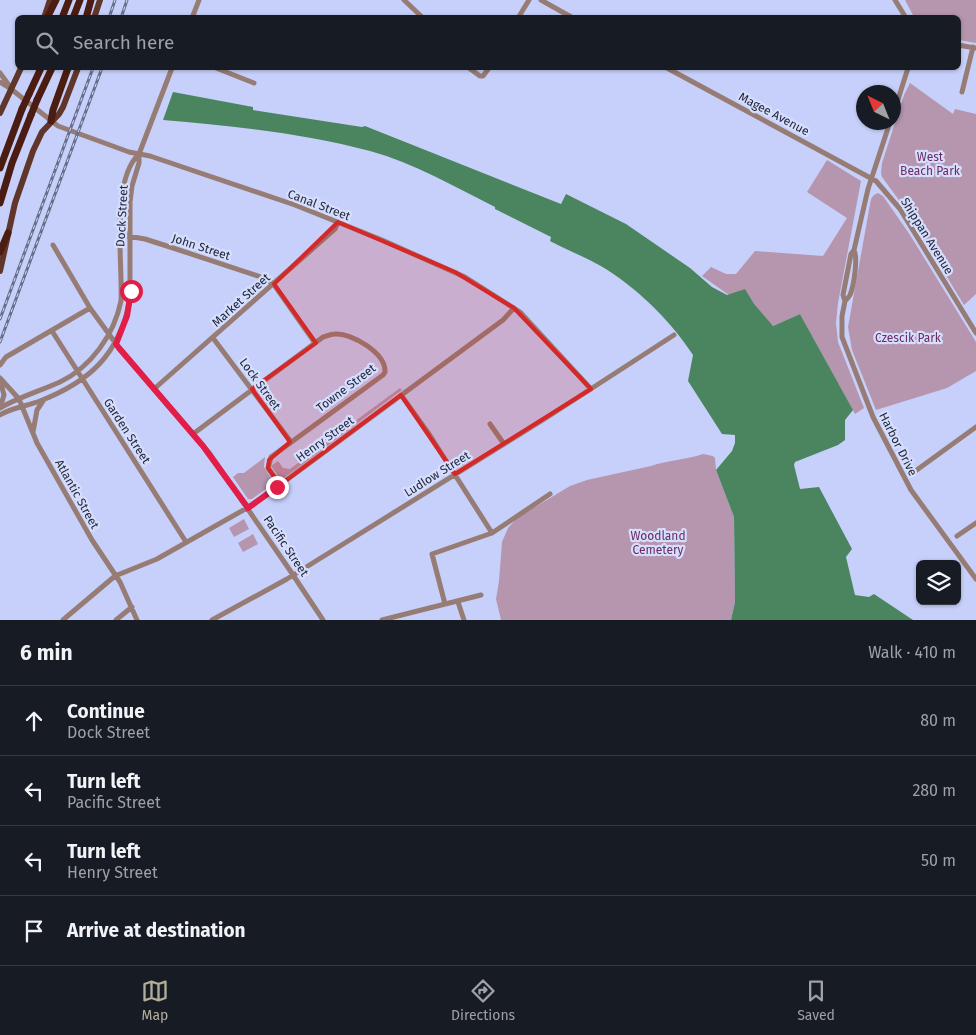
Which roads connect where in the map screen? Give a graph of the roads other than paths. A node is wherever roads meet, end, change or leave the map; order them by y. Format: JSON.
{"nodes":[{"id":1,"x":50,"y":0,"type":"edge"},
{"id":2,"x":56,"y":0,"type":"edge"},
{"id":3,"x":69,"y":0,"type":"edge"},
{"id":4,"x":80,"y":0,"type":"edge"},
{"id":5,"x":91,"y":0,"type":"edge"},
{"id":6,"x":100,"y":0,"type":"edge"},
{"id":7,"x":199,"y":0,"type":"edge"},
{"id":8,"x":404,"y":0,"type":"edge"},
{"id":9,"x":529,"y":0,"type":"edge"},
{"id":10,"x":540,"y":0,"type":"edge"},
{"id":11,"x":895,"y":0,"type":"edge"},
{"id":12,"x":47,"y":15,"type":"edge"},
{"id":13,"x":48,"y":15,"type":"edge"},
{"id":14,"x":63,"y":15,"type":"edge"},
{"id":15,"x":74,"y":15,"type":"edge"},
{"id":16,"x":87,"y":15,"type":"edge"},
{"id":17,"x":95,"y":15,"type":"edge"},
{"id":18,"x":193,"y":15,"type":"edge"},
{"id":19,"x":419,"y":15,"type":"edge"},
{"id":20,"x":520,"y":15,"type":"edge"},
{"id":21,"x":568,"y":15,"type":"edge"},
{"id":22,"x":904,"y":15,"type":"edge"},
{"id":23,"x":961,"y":46,"type":"edge"},
{"id":24,"x":975,"y":48,"type":"edge"},
{"id":25,"x":20,"y":70,"type":"edge"},
{"id":26,"x":40,"y":70,"type":"edge"},
{"id":27,"x":51,"y":70,"type":"edge"},
{"id":28,"x":67,"y":70,"type":"edge"},
{"id":29,"x":77,"y":70,"type":"edge"},
{"id":30,"x":171,"y":70,"type":"edge"},
{"id":31,"x":221,"y":70,"type":"edge"},
{"id":32,"x":472,"y":70,"type":"edge"},
{"id":33,"x":487,"y":70,"type":"edge"},
{"id":34,"x":671,"y":70,"type":"edge"},
{"id":35,"x":907,"y":70,"type":"edge"},
{"id":36,"x":0,"y":73,"type":"edge"},
{"id":37,"x":0,"y":82,"type":"edge"},
{"id":38,"x":254,"y":83,"type":"dead end"},
{"id":39,"x":11,"y":89,"type":"junction"},
{"id":40,"x":901,"y":90,"type":"edge"},
{"id":41,"x":962,"y":92,"type":"dead end"},
{"id":42,"x":0,"y":113,"type":"edge"},
{"id":43,"x":51,"y":121,"type":"junction"},
{"id":44,"x":887,"y":130,"type":"edge"},
{"id":45,"x":139,"y":154,"type":"junction"},
{"id":46,"x":0,"y":168,"type":"edge"},
{"id":47,"x":871,"y":178,"type":"junction"},
{"id":48,"x":0,"y":203,"type":"edge"},
{"id":49,"x":338,"y":222,"type":"junction"},
{"id":50,"x":8,"y":233,"type":"junction"},
{"id":51,"x":121,"y":236,"type":"junction"},
{"id":52,"x":130,"y":236,"type":"junction"},
{"id":53,"x":52,"y":244,"type":"dead end"},
{"id":54,"x":0,"y":252,"type":"edge"},
{"id":55,"x":0,"y":271,"type":"edge"},
{"id":56,"x":274,"y":284,"type":"junction"},
{"id":57,"x":90,"y":308,"type":"junction"},
{"id":58,"x":514,"y":308,"type":"junction"},
{"id":59,"x":52,"y":331,"type":"junction"},
{"id":60,"x":976,"y":333,"type":"edge"},
{"id":61,"x":109,"y":334,"type":"junction"},
{"id":62,"x":674,"y":335,"type":"dead end"},
{"id":63,"x":213,"y":338,"type":"junction"},
{"id":64,"x":316,"y":343,"type":"junction"},
{"id":65,"x":116,"y":344,"type":"junction"},
{"id":66,"x":0,"y":365,"type":"edge"},
{"id":67,"x":77,"y":372,"type":"junction"},
{"id":68,"x":0,"y":379,"type":"edge"},
{"id":69,"x":82,"y":380,"type":"junction"},
{"id":70,"x":154,"y":389,"type":"junction"},
{"id":71,"x":591,"y":389,"type":"junction"},
{"id":72,"x":252,"y":390,"type":"junction"},
{"id":73,"x":401,"y":395,"type":"junction"},
{"id":74,"x":19,"y":399,"type":"junction"},
{"id":75,"x":46,"y":399,"type":"junction"},
{"id":76,"x":23,"y":407,"type":"junction"},
{"id":77,"x":0,"y":408,"type":"edge"},
{"id":78,"x":0,"y":415,"type":"edge"},
{"id":79,"x":490,"y":424,"type":"dead end"},
{"id":80,"x":976,"y":427,"type":"edge"},
{"id":81,"x":33,"y":433,"type":"junction"},
{"id":82,"x":193,"y":434,"type":"junction"},
{"id":83,"x":290,"y":442,"type":"junction"},
{"id":84,"x":504,"y":444,"type":"junction"},
{"id":85,"x":914,"y":472,"type":"dead end"},
{"id":86,"x":455,"y":474,"type":"junction"},
{"id":87,"x":280,"y":484,"type":"junction"},
{"id":88,"x":550,"y":494,"type":"dead end"},
{"id":89,"x":248,"y":508,"type":"junction"},
{"id":90,"x":976,"y":523,"type":"edge"},
{"id":91,"x":492,"y":533,"type":"junction"},
{"id":92,"x":957,"y":536,"type":"dead end"},
{"id":93,"x":186,"y":542,"type":"junction"},
{"id":94,"x":293,"y":575,"type":"junction"},
{"id":95,"x":115,"y":576,"type":"junction"},
{"id":96,"x":976,"y":579,"type":"edge"},
{"id":97,"x":481,"y":596,"type":"dead end"},
{"id":98,"x":458,"y":602,"type":"junction"},
{"id":99,"x":445,"y":604,"type":"junction"},
{"id":100,"x":132,"y":607,"type":"junction"},
{"id":101,"x":226,"y":613,"type":"junction"},
{"id":102,"x":63,"y":620,"type":"edge"},
{"id":103,"x":116,"y":620,"type":"edge"},
{"id":104,"x":137,"y":620,"type":"edge"},
{"id":105,"x":212,"y":620,"type":"edge"},
{"id":106,"x":230,"y":620,"type":"edge"},
{"id":107,"x":323,"y":620,"type":"edge"},
{"id":108,"x":382,"y":620,"type":"edge"},
{"id":109,"x":464,"y":620,"type":"edge"}],
"edges":[{"from":1,"to":12,"type":"main road"},
{"from":2,"to":13,"type":"highway"},
{"from":3,"to":14,"type":"highway"},
{"from":4,"to":15,"type":"highway"},
{"from":5,"to":16,"type":"highway"},
{"from":6,"to":17,"type":"main road"},
{"from":7,"to":18,"type":"street"},
{"from":8,"to":19,"type":"street"},
{"from":9,"to":20,"type":"street"},
{"from":10,"to":21,"type":"street"},
{"from":11,"to":22,"type":"street"},
{"from":23,"to":24,"type":"street"},
{"from":24,"to":41,"type":"street"},
{"from":25,"to":39,"type":"main road"},
{"from":26,"to":46,"type":"highway","bridge":true},
{"from":27,"to":48,"type":"highway","bridge":true},
{"from":28,"to":43,"type":"highway"},
{"from":29,"to":43,"type":"main road"},
{"from":30,"to":45,"type":"street"},
{"from":31,"to":38,"type":"street"},
{"from":32,"to":33,"type":"street"},
{"from":34,"to":47,"type":"street","name":"Magee Avenue"},
{"from":35,"to":40,"type":"street"},
{"from":36,"to":39,"type":"street"},
{"from":37,"to":39,"type":"street"},
{"from":39,"to":42,"type":"main road"},
{"from":39,"to":43,"type":"street","name":"Canal Street"},
{"from":43,"to":45,"type":"street","name":"Canal Street"},
{"from":43,"to":50,"type":"main road"},
{"from":44,"to":47,"type":"street"},
{"from":45,"to":49,"type":"street","name":"Canal Street"},
{"from":45,"to":51,"type":"street","name":"Dock Street"},
{"from":45,"to":52,"type":"street","name":"Dock Street"},
{"from":47,"to":60,"type":"street","name":"Shippan Avenue"},
{"from":47,"to":96,"type":"street","name":"Harbor Drive"},
{"from":49,"to":56,"type":"street","name":"Market Street"},
{"from":49,"to":58,"type":"street","name":"Canal Street"},
{"from":50,"to":54,"type":"highway"},
{"from":50,"to":55,"type":"main road"},
{"from":51,"to":52,"type":"street","name":"John Street"},
{"from":51,"to":61,"type":"street","name":"Dock Street"},
{"from":52,"to":56,"type":"street","name":"John Street"},
{"from":52,"to":65,"type":"street","name":"Dock Street"},
{"from":53,"to":57,"type":"street","name":"Pacific Street"},
{"from":56,"to":63,"type":"street","name":"Market Street"},
{"from":56,"to":64,"type":"street"},
{"from":57,"to":59,"type":"street"},
{"from":57,"to":61,"type":"street","name":"Pacific Street"},
{"from":58,"to":71,"type":"street","name":"Canal Street"},
{"from":58,"to":73,"type":"street","name":"Henry Street"},
{"from":59,"to":66,"type":"street"},
{"from":59,"to":67,"type":"street","name":"Garden Street"},
{"from":61,"to":65,"type":"street","name":"Pacific Street"},
{"from":61,"to":67,"type":"street","name":"Dock Street"},
{"from":62,"to":71,"type":"street","name":"Ludlow Street"},
{"from":63,"to":70,"type":"street","name":"Market Street"},
{"from":63,"to":72,"type":"street","name":"Lock Street"},
{"from":64,"to":72,"type":"street","name":"Towne Street"},
{"from":64,"to":83,"type":"street","name":"Towne Street"},
{"from":65,"to":69,"type":"street","name":"Dock Street"},
{"from":65,"to":70,"type":"street","name":"Pacific Street"},
{"from":67,"to":69,"type":"street","name":"Garden Street"},
{"from":67,"to":74,"type":"street","name":"Dock Street"},
{"from":68,"to":74,"type":"street","name":"Atlantic Street"},
{"from":68,"to":77,"type":"street"},
{"from":69,"to":75,"type":"street","name":"Dock Street"},
{"from":69,"to":93,"type":"street","name":"Garden Street"},
{"from":70,"to":82,"type":"street","name":"Pacific Street"},
{"from":71,"to":84,"type":"street","name":"Ludlow Street"},
{"from":72,"to":82,"type":"street","name":"Towne Street"},
{"from":72,"to":83,"type":"street","name":"Lock Street"},
{"from":73,"to":86,"type":"street"},
{"from":73,"to":87,"type":"street","name":"Henry Street"},
{"from":74,"to":76,"type":"street","name":"Atlantic Street"},
{"from":74,"to":77,"type":"street","name":"Dock Street"},
{"from":75,"to":76,"type":"street","name":"Dock Street"},
{"from":75,"to":81,"type":"street"},
{"from":76,"to":78,"type":"street","name":"Dock Street"},
{"from":76,"to":81,"type":"street","name":"Atlantic Street"},
{"from":79,"to":84,"type":"street"},
{"from":80,"to":85,"type":"street"},
{"from":81,"to":95,"type":"street","name":"Atlantic Street"},
{"from":82,"to":89,"type":"street","name":"Pacific Street"},
{"from":83,"to":87,"type":"street","name":"Towne Street"},
{"from":84,"to":86,"type":"street","name":"Ludlow Street"},
{"from":86,"to":91,"type":"street"},
{"from":86,"to":94,"type":"street","name":"Ludlow Street"},
{"from":87,"to":89,"type":"street","name":"Henry Street"},
{"from":88,"to":91,"type":"street"},
{"from":89,"to":93,"type":"street","name":"Henry Street"},
{"from":89,"to":94,"type":"street","name":"Pacific Street"},
{"from":90,"to":92,"type":"street"},
{"from":91,"to":99,"type":"street"},
{"from":93,"to":95,"type":"street","name":"Henry Street"},
{"from":94,"to":101,"type":"street","name":"Ludlow Street"},
{"from":94,"to":107,"type":"street","name":"Pacific Street"},
{"from":95,"to":100,"type":"street","name":"Atlantic Street"},
{"from":95,"to":102,"type":"street","name":"Henry Street"},
{"from":97,"to":98,"type":"street"},
{"from":98,"to":99,"type":"street"},
{"from":98,"to":109,"type":"street"},
{"from":99,"to":108,"type":"street"},
{"from":100,"to":103,"type":"street"},
{"from":100,"to":104,"type":"street","name":"Atlantic Street"},
{"from":101,"to":105,"type":"street","name":"Ludlow Street"},
{"from":101,"to":106,"type":"street"}]}
